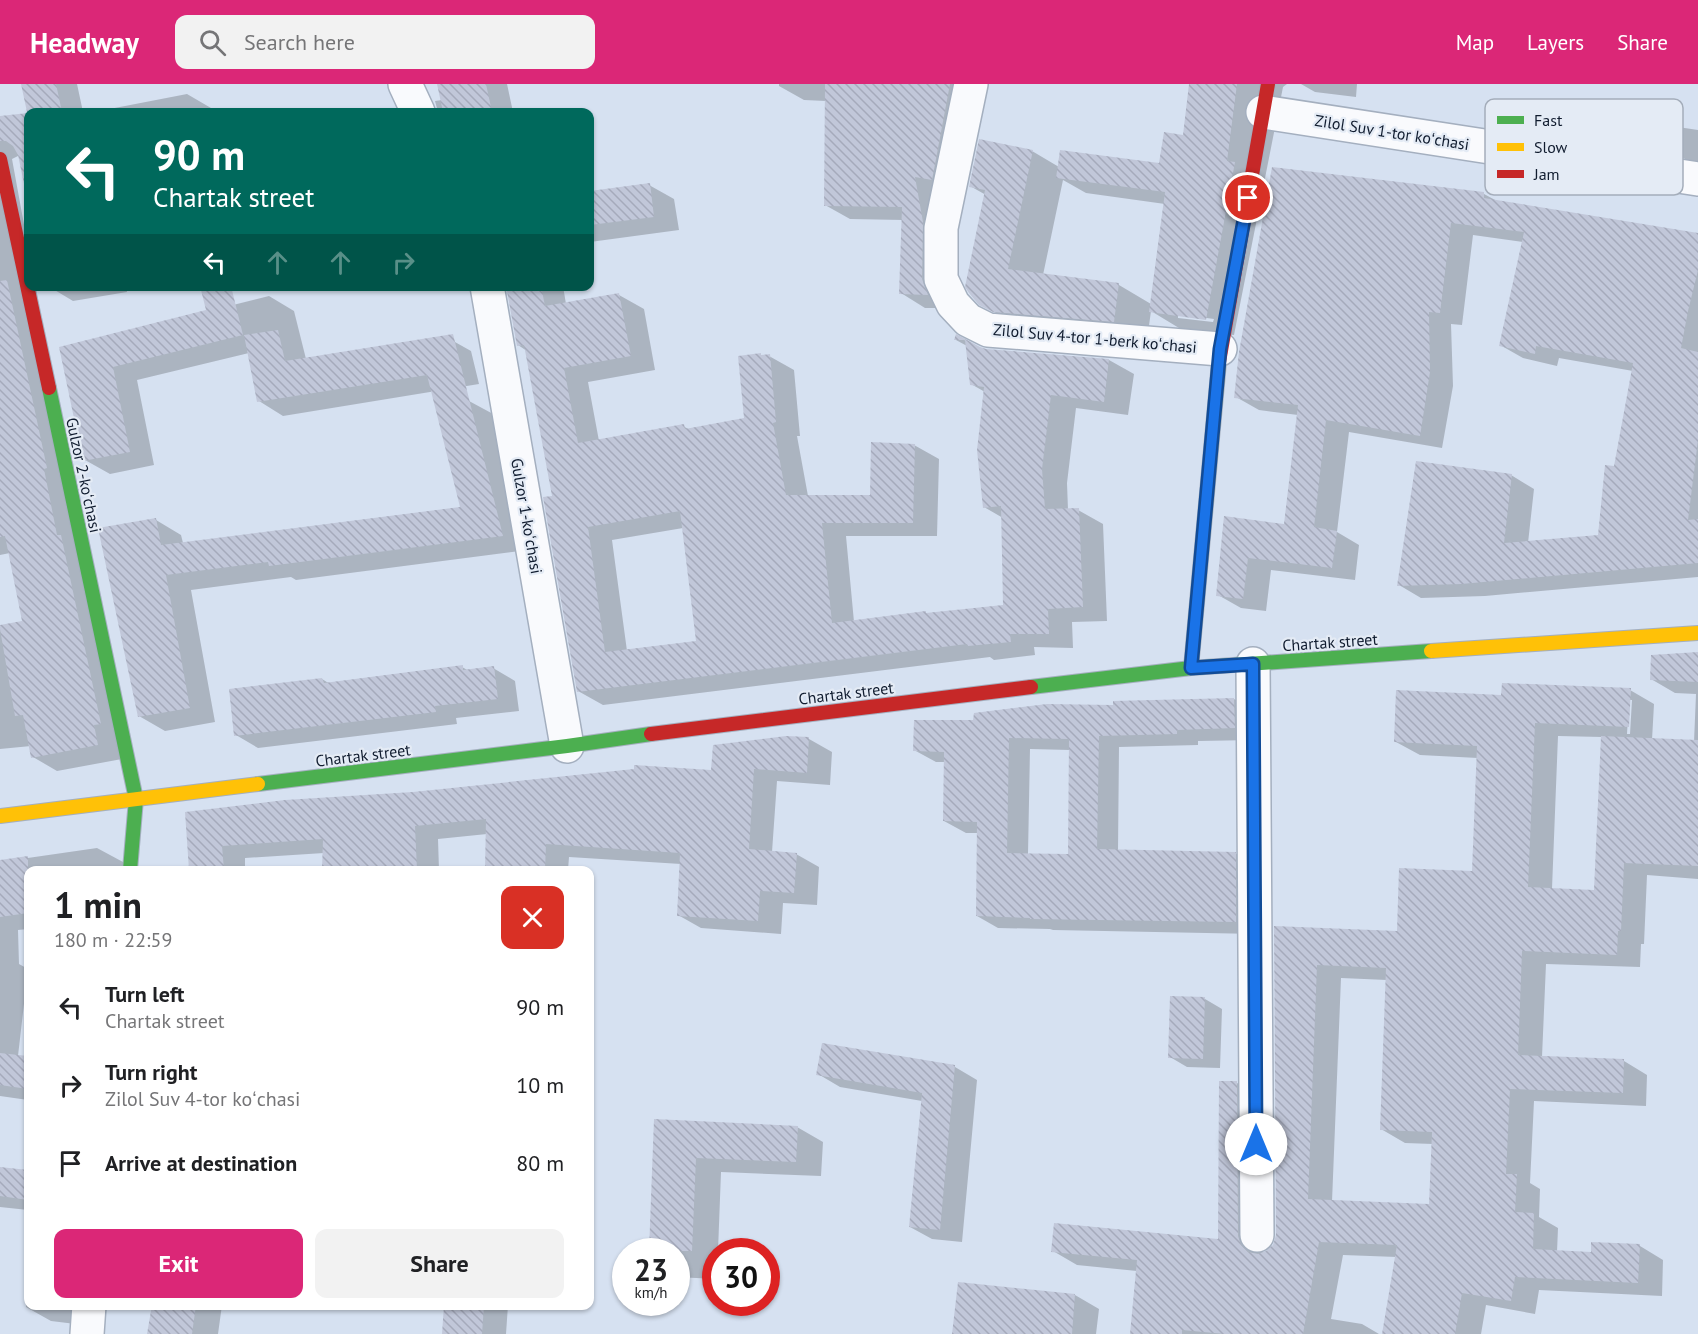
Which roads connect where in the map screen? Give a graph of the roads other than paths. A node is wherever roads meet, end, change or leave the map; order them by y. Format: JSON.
{"nodes":[{"id":1,"x":405,"y":84,"type":"edge"},
{"id":2,"x":971,"y":84,"type":"edge"},
{"id":3,"x":1265,"y":98,"type":"edge"},
{"id":4,"x":416,"y":108,"type":"edge"},
{"id":5,"x":1485,"y":139,"type":"edge"},
{"id":6,"x":0,"y":159,"type":"edge"},
{"id":7,"x":1683,"y":176,"type":"edge"},
{"id":8,"x":1698,"y":179,"type":"edge"},
{"id":9,"x":24,"y":272,"type":"edge"},
{"id":10,"x":28,"y":291,"type":"edge"},
{"id":11,"x":488,"y":291,"type":"edge"},
{"id":12,"x":1220,"y":349,"type":"junction"},
{"id":13,"x":1698,"y":633,"type":"edge"},
{"id":14,"x":1253,"y":664,"type":"junction"},
{"id":15,"x":1191,"y":668,"type":"junction"},
{"id":16,"x":567,"y":746,"type":"junction"},
{"id":17,"x":136,"y":799,"type":"junction"},
{"id":18,"x":0,"y":816,"type":"edge"},
{"id":19,"x":130,"y":866,"type":"edge"},
{"id":20,"x":1257,"y":1235,"type":"dead end"},
{"id":21,"x":89,"y":1310,"type":"edge"},
{"id":22,"x":87,"y":1334,"type":"edge"}],
"edges":[{"from":1,"to":4,"type":"street"},
{"from":2,"to":12,"type":"street","name":"Zilol Suv 4-tor 1-berk koʻchasi"},
{"from":3,"to":5,"type":"street","name":"Zilol Suv 1-tor koʻchasi"},
{"from":3,"to":12,"type":"main road"},
{"from":6,"to":9,"type":"main road","name":"Gulzor 2-koʻchasi"},
{"from":7,"to":8,"type":"street","name":"Zilol Suv 1-tor koʻchasi"},
{"from":10,"to":17,"type":"main road","name":"Gulzor 2-koʻchasi"},
{"from":11,"to":16,"type":"street","name":"Gulzor 1-koʻchasi"},
{"from":12,"to":15,"type":"main road"},
{"from":13,"to":14,"type":"main road","name":"Chartak street"},
{"from":14,"to":15,"type":"main road","name":"Chartak street"},
{"from":14,"to":20,"type":"street"},
{"from":15,"to":16,"type":"main road","name":"Chartak street"},
{"from":16,"to":17,"type":"main road","name":"Chartak street"},
{"from":17,"to":18,"type":"main road","name":"Chartak street"},
{"from":17,"to":19,"type":"main road","name":"Gulzor 2-koʻchasi"},
{"from":21,"to":22,"type":"street"}]}
